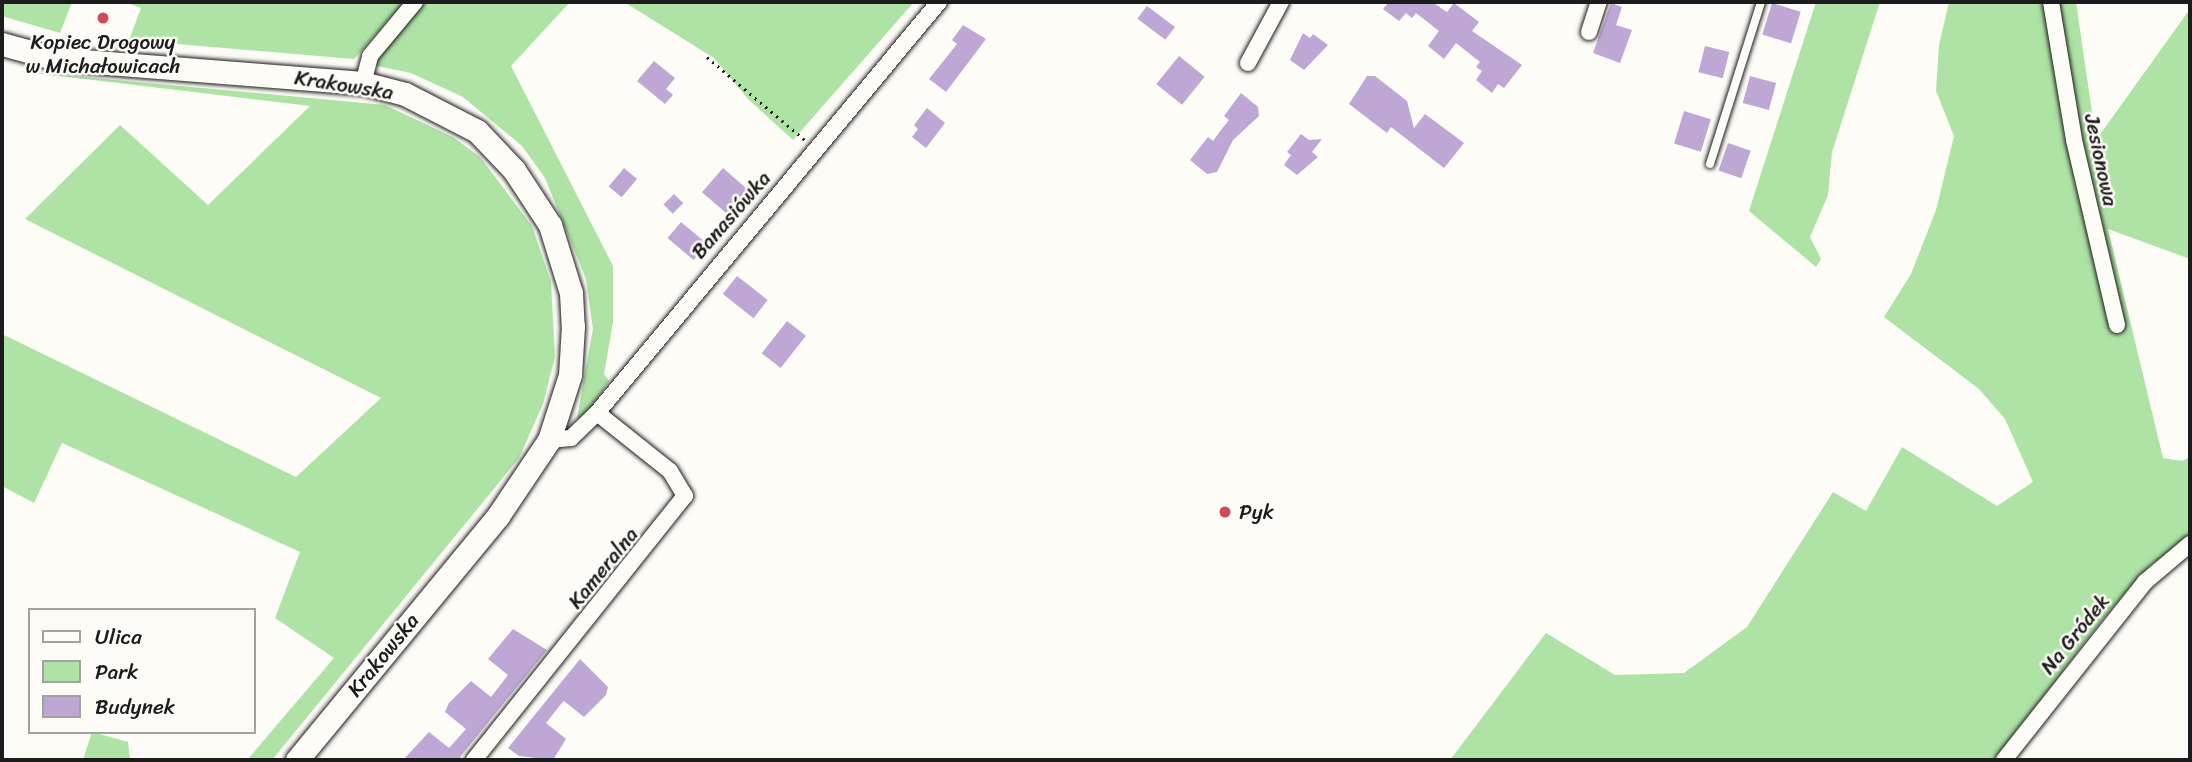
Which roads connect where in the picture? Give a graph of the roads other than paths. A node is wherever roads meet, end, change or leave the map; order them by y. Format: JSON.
{"nodes":[{"id":1,"x":415,"y":2,"type":"edge"},
{"id":2,"x":939,"y":2,"type":"edge"},
{"id":3,"x":1281,"y":2,"type":"edge"},
{"id":4,"x":1599,"y":2,"type":"edge"},
{"id":5,"x":1761,"y":2,"type":"edge"},
{"id":6,"x":2051,"y":2,"type":"edge"},
{"id":7,"x":1589,"y":32,"type":"dead end"},
{"id":8,"x":2,"y":44,"type":"edge"},
{"id":9,"x":1248,"y":62,"type":"dead end"},
{"id":10,"x":363,"y":83,"type":"junction"},
{"id":11,"x":1710,"y":164,"type":"dead end"},
{"id":12,"x":2117,"y":325,"type":"dead end"},
{"id":13,"x":597,"y":413,"type":"junction"},
{"id":14,"x":549,"y":440,"type":"junction"},
{"id":15,"x":2190,"y":544,"type":"edge"},
{"id":16,"x":297,"y":760,"type":"edge"},
{"id":17,"x":474,"y":760,"type":"edge"},
{"id":18,"x":2004,"y":760,"type":"edge"}],
"edges":[{"from":1,"to":10,"type":"street"},
{"from":2,"to":13,"type":"street","name":"Banasiówka"},
{"from":3,"to":9,"type":"street"},
{"from":4,"to":7,"type":"street"},
{"from":5,"to":11,"type":"lane"},
{"from":6,"to":12,"type":"street","name":"Jesionowa"},
{"from":8,"to":10,"type":"main road","name":"Krakowska"},
{"from":10,"to":14,"type":"main road","name":"Krakowska"},
{"from":13,"to":14,"type":"street","name":"Banasiówka"},
{"from":13,"to":17,"type":"street","name":"Kameralna"},
{"from":14,"to":16,"type":"main road","name":"Krakowska"},
{"from":15,"to":18,"type":"street","name":"Na Gródek"}]}
